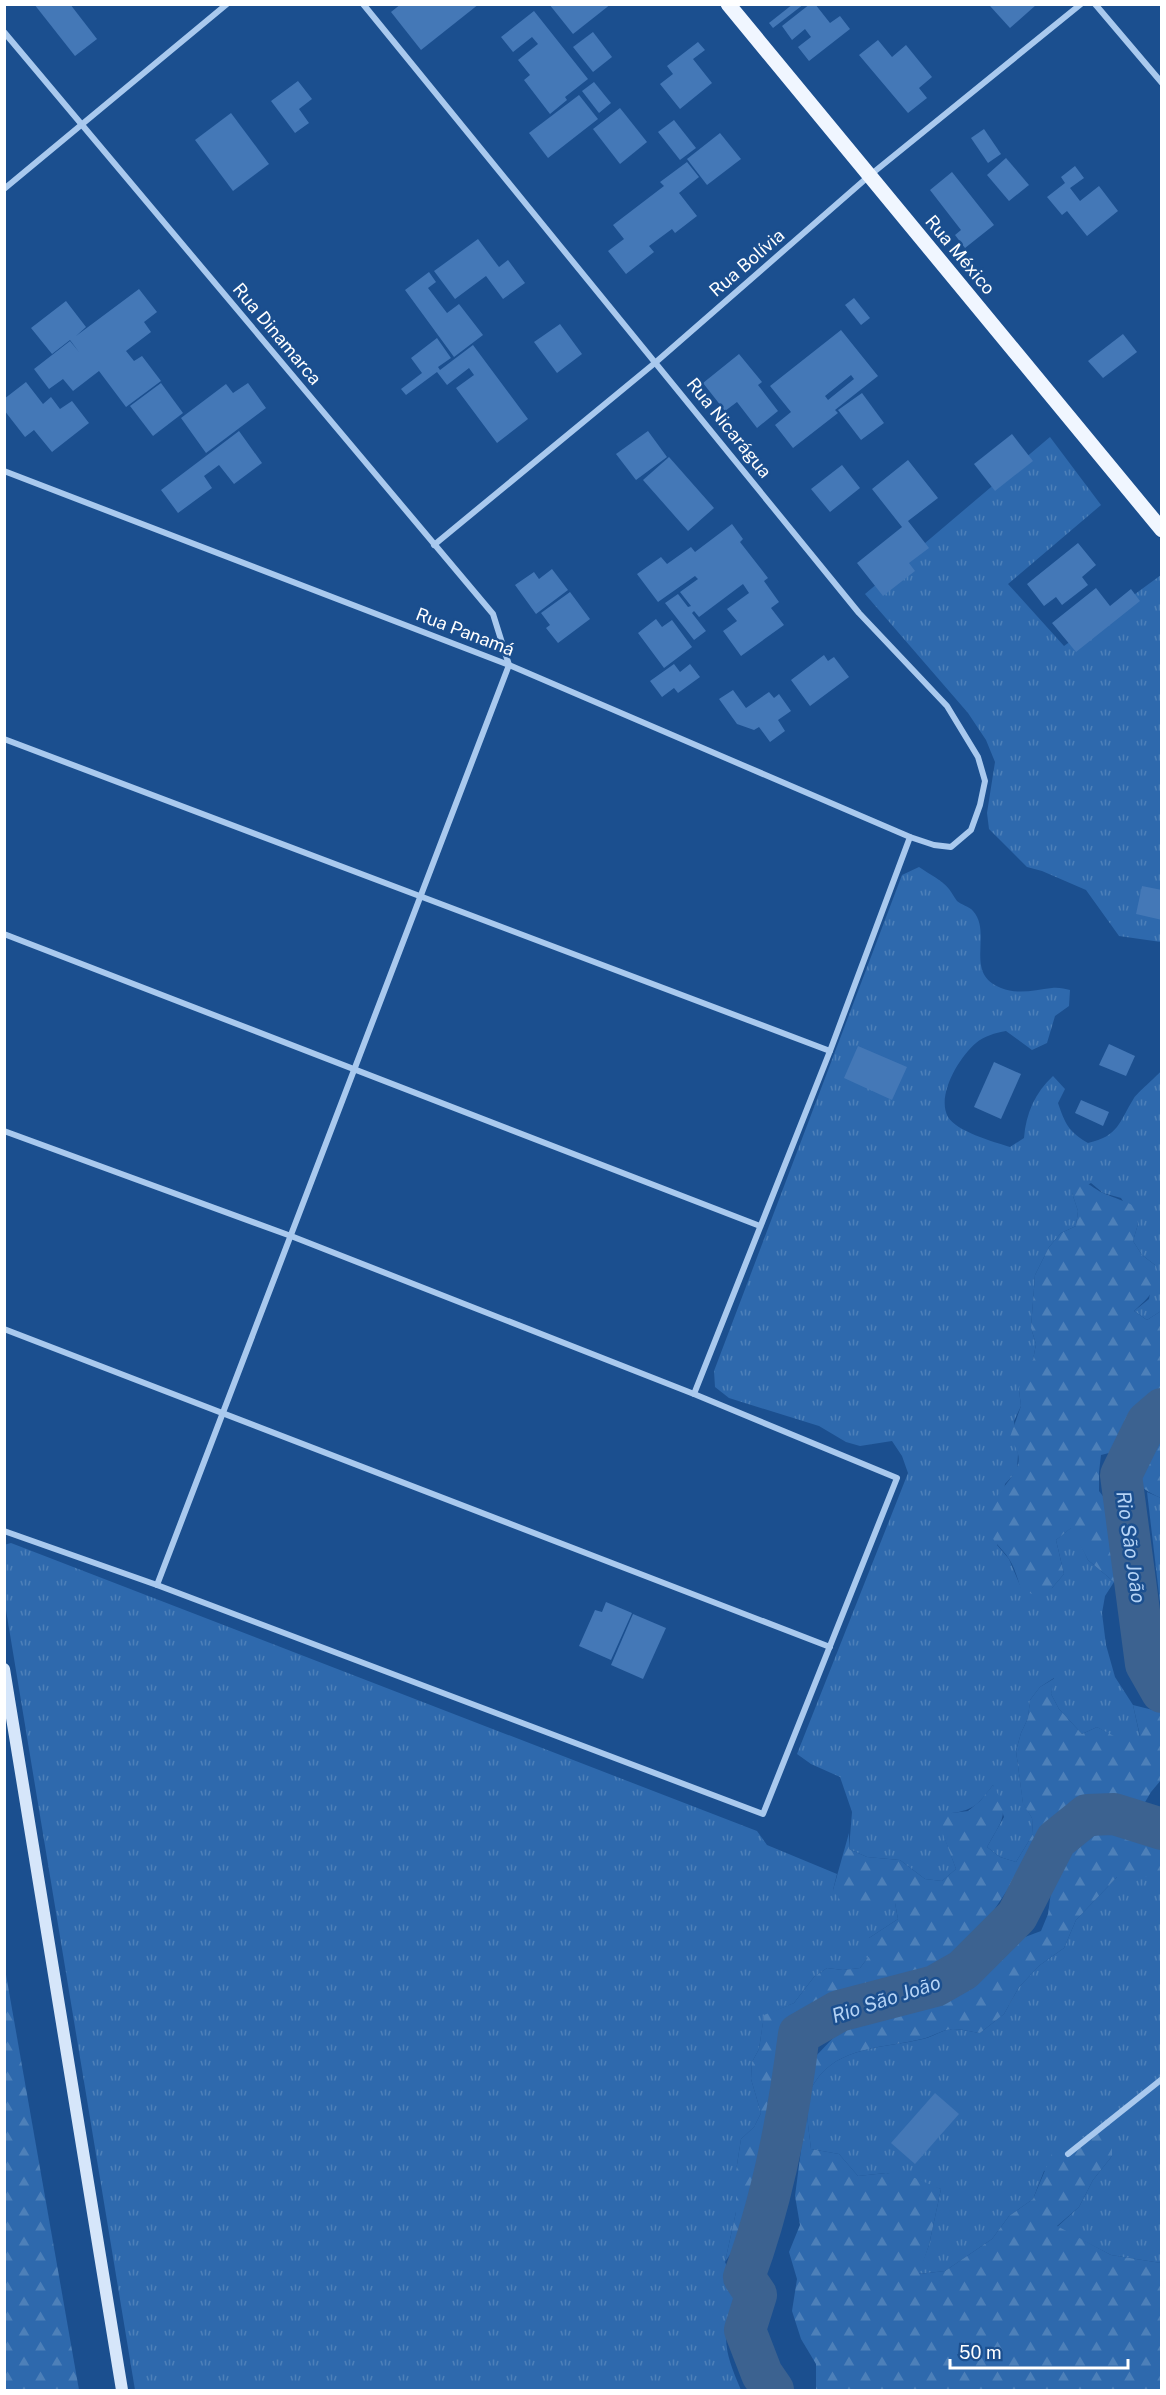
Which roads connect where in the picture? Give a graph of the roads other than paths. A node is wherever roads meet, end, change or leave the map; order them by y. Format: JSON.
{"nodes":[{"id":1,"x":227,"y":4,"type":"edge"},
{"id":2,"x":363,"y":4,"type":"edge"},
{"id":3,"x":728,"y":4,"type":"edge"},
{"id":4,"x":1081,"y":4,"type":"edge"},
{"id":5,"x":1095,"y":4,"type":"edge"},
{"id":6,"x":4,"y":32,"type":"edge"},
{"id":7,"x":1161,"y":83,"type":"edge"},
{"id":8,"x":82,"y":123,"type":"junction"},
{"id":9,"x":869,"y":176,"type":"junction"},
{"id":10,"x":4,"y":189,"type":"edge"},
{"id":11,"x":656,"y":362,"type":"junction"},
{"id":12,"x":4,"y":471,"type":"edge"},
{"id":13,"x":1161,"y":530,"type":"edge"},
{"id":14,"x":434,"y":545,"type":"junction"},
{"id":15,"x":509,"y":665,"type":"junction"},
{"id":16,"x":4,"y":739,"type":"edge"},
{"id":17,"x":909,"y":837,"type":"junction"},
{"id":18,"x":421,"y":896,"type":"junction"},
{"id":19,"x":4,"y":934,"type":"edge"},
{"id":20,"x":830,"y":1051,"type":"junction"},
{"id":21,"x":354,"y":1069,"type":"junction"},
{"id":22,"x":4,"y":1131,"type":"edge"},
{"id":23,"x":760,"y":1226,"type":"junction"},
{"id":24,"x":291,"y":1236,"type":"junction"},
{"id":25,"x":4,"y":1329,"type":"edge"},
{"id":26,"x":694,"y":1394,"type":"junction"},
{"id":27,"x":223,"y":1413,"type":"junction"},
{"id":28,"x":4,"y":1531,"type":"edge"},
{"id":29,"x":157,"y":1585,"type":"junction"},
{"id":30,"x":830,"y":1647,"type":"junction"},
{"id":31,"x":4,"y":1669,"type":"edge"},
{"id":32,"x":1161,"y":2079,"type":"edge"},
{"id":33,"x":1068,"y":2154,"type":"dead end"},
{"id":34,"x":122,"y":2391,"type":"edge"}],
"edges":[{"from":1,"to":8,"type":"street"},
{"from":2,"to":11,"type":"street","name":"Rua Nicarágua"},
{"from":3,"to":9,"type":"main road","name":"Rua México"},
{"from":4,"to":9,"type":"street","name":"Rua Bolívia"},
{"from":5,"to":7,"type":"street"},
{"from":6,"to":8,"type":"street","name":"Rua Dinamarca"},
{"from":8,"to":10,"type":"street"},
{"from":8,"to":14,"type":"street","name":"Rua Dinamarca"},
{"from":9,"to":11,"type":"street","name":"Rua Bolívia"},
{"from":9,"to":13,"type":"main road","name":"Rua México"},
{"from":11,"to":14,"type":"street","name":"Rua Bolívia"},
{"from":11,"to":17,"type":"street","name":"Rua Nicarágua"},
{"from":12,"to":15,"type":"street","name":"Rua Panamá"},
{"from":14,"to":15,"type":"street","name":"Rua Dinamarca"},
{"from":15,"to":17,"type":"street","name":"Rua Panamá"},
{"from":15,"to":18,"type":"street"},
{"from":16,"to":18,"type":"street"},
{"from":17,"to":20,"type":"street"},
{"from":18,"to":20,"type":"street"},
{"from":18,"to":21,"type":"street"},
{"from":19,"to":21,"type":"street"},
{"from":20,"to":23,"type":"street"},
{"from":21,"to":23,"type":"street"},
{"from":21,"to":24,"type":"street"},
{"from":22,"to":24,"type":"street"},
{"from":23,"to":26,"type":"street"},
{"from":24,"to":26,"type":"street"},
{"from":24,"to":27,"type":"street"},
{"from":25,"to":27,"type":"street"},
{"from":26,"to":30,"type":"street"},
{"from":27,"to":29,"type":"street"},
{"from":27,"to":30,"type":"street"},
{"from":28,"to":29,"type":"street"},
{"from":29,"to":30,"type":"street"},
{"from":31,"to":34,"type":"street"},
{"from":32,"to":33,"type":"street"}]}
